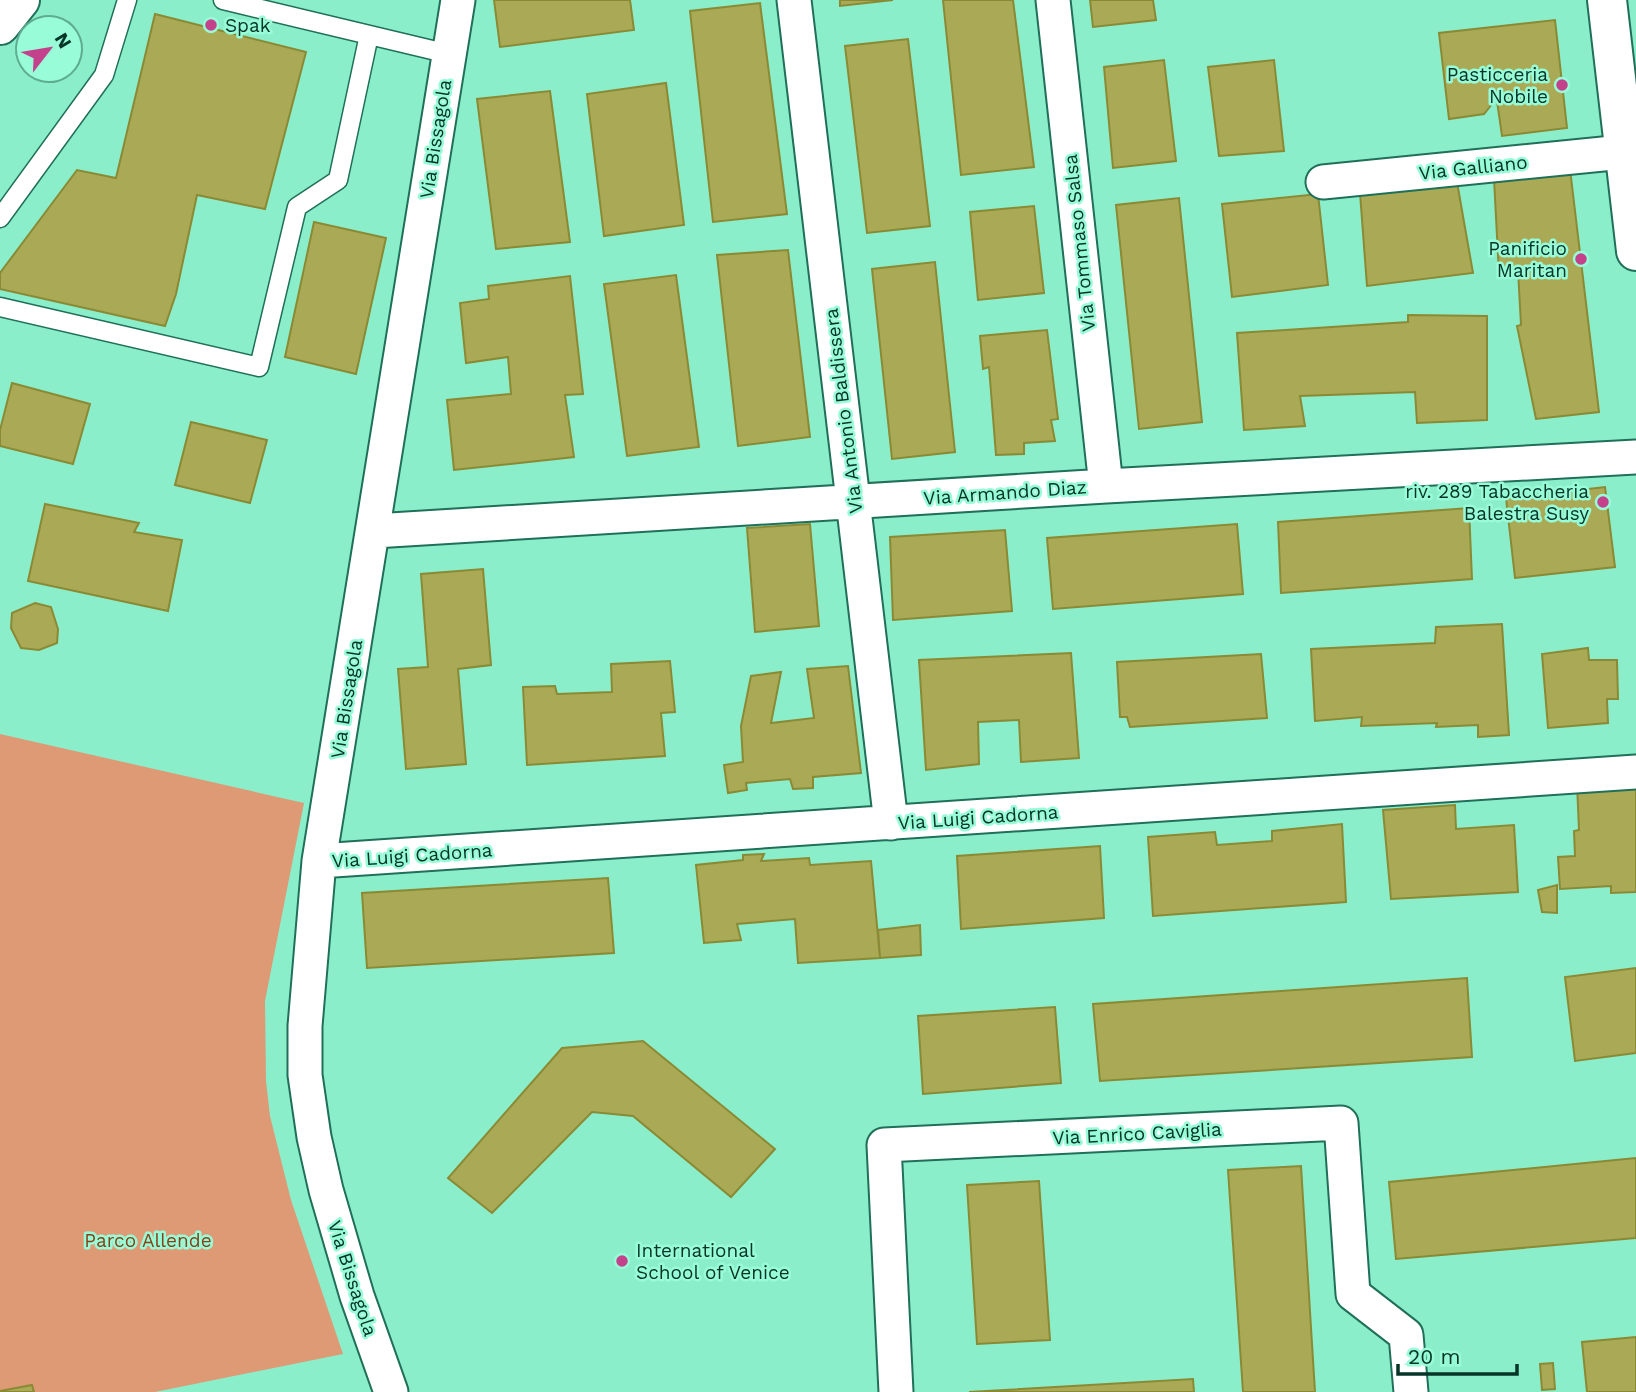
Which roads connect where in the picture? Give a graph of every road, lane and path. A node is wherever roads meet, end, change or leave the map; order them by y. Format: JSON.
{"nodes":[{"id":1,"x":20,"y":0,"type":"edge"},
{"id":2,"x":127,"y":0,"type":"edge"},
{"id":3,"x":223,"y":0,"type":"edge"},
{"id":4,"x":458,"y":0,"type":"edge"},
{"id":5,"x":794,"y":0,"type":"edge"},
{"id":6,"x":1053,"y":0,"type":"edge"},
{"id":7,"x":1606,"y":0,"type":"edge"},
{"id":8,"x":0,"y":25,"type":"edge"},
{"id":9,"x":369,"y":35,"type":"junction"},
{"id":10,"x":449,"y":54,"type":"junction"},
{"id":11,"x":1623,"y":152,"type":"junction"},
{"id":12,"x":1323,"y":182,"type":"dead end"},
{"id":13,"x":0,"y":218,"type":"edge"},
{"id":14,"x":1636,"y":251,"type":"edge"},
{"id":15,"x":0,"y":307,"type":"edge"},
{"id":16,"x":1636,"y":457,"type":"edge"},
{"id":17,"x":1106,"y":486,"type":"junction"},
{"id":18,"x":853,"y":502,"type":"junction"},
{"id":19,"x":374,"y":531,"type":"junction"},
{"id":20,"x":1636,"y":772,"type":"edge"},
{"id":21,"x":891,"y":823,"type":"junction"},
{"id":22,"x":319,"y":861,"type":"junction"},
{"id":23,"x":391,"y":1392,"type":"edge"},
{"id":24,"x":896,"y":1392,"type":"edge"},
{"id":25,"x":1411,"y":1392,"type":"edge"}],
"edges":[{"from":1,"to":8,"type":"street"},
{"from":2,"to":13,"type":"lane"},
{"from":3,"to":9,"type":"lane"},
{"from":4,"to":10,"type":"street","name":"Via Bissagola"},
{"from":5,"to":18,"type":"street","name":"Via Antonio Baldissera"},
{"from":6,"to":17,"type":"street","name":"Via Tommaso Salsa"},
{"from":7,"to":11,"type":"street"},
{"from":9,"to":10,"type":"lane"},
{"from":9,"to":15,"type":"lane"},
{"from":10,"to":19,"type":"street","name":"Via Bissagola"},
{"from":11,"to":12,"type":"street","name":"Via Galliano"},
{"from":11,"to":14,"type":"street"},
{"from":16,"to":17,"type":"street","name":"Via Armando Diaz"},
{"from":17,"to":18,"type":"street","name":"Via Armando Diaz"},
{"from":18,"to":19,"type":"street","name":"Via Armando Diaz"},
{"from":18,"to":21,"type":"street","name":"Via Antonio Baldissera"},
{"from":19,"to":22,"type":"street","name":"Via Bissagola"},
{"from":20,"to":21,"type":"street","name":"Via Luigi Cadorna"},
{"from":21,"to":22,"type":"street","name":"Via Luigi Cadorna"},
{"from":22,"to":23,"type":"street","name":"Via Bissagola"},
{"from":24,"to":25,"type":"street","name":"Via Enrico Caviglia"}]}
